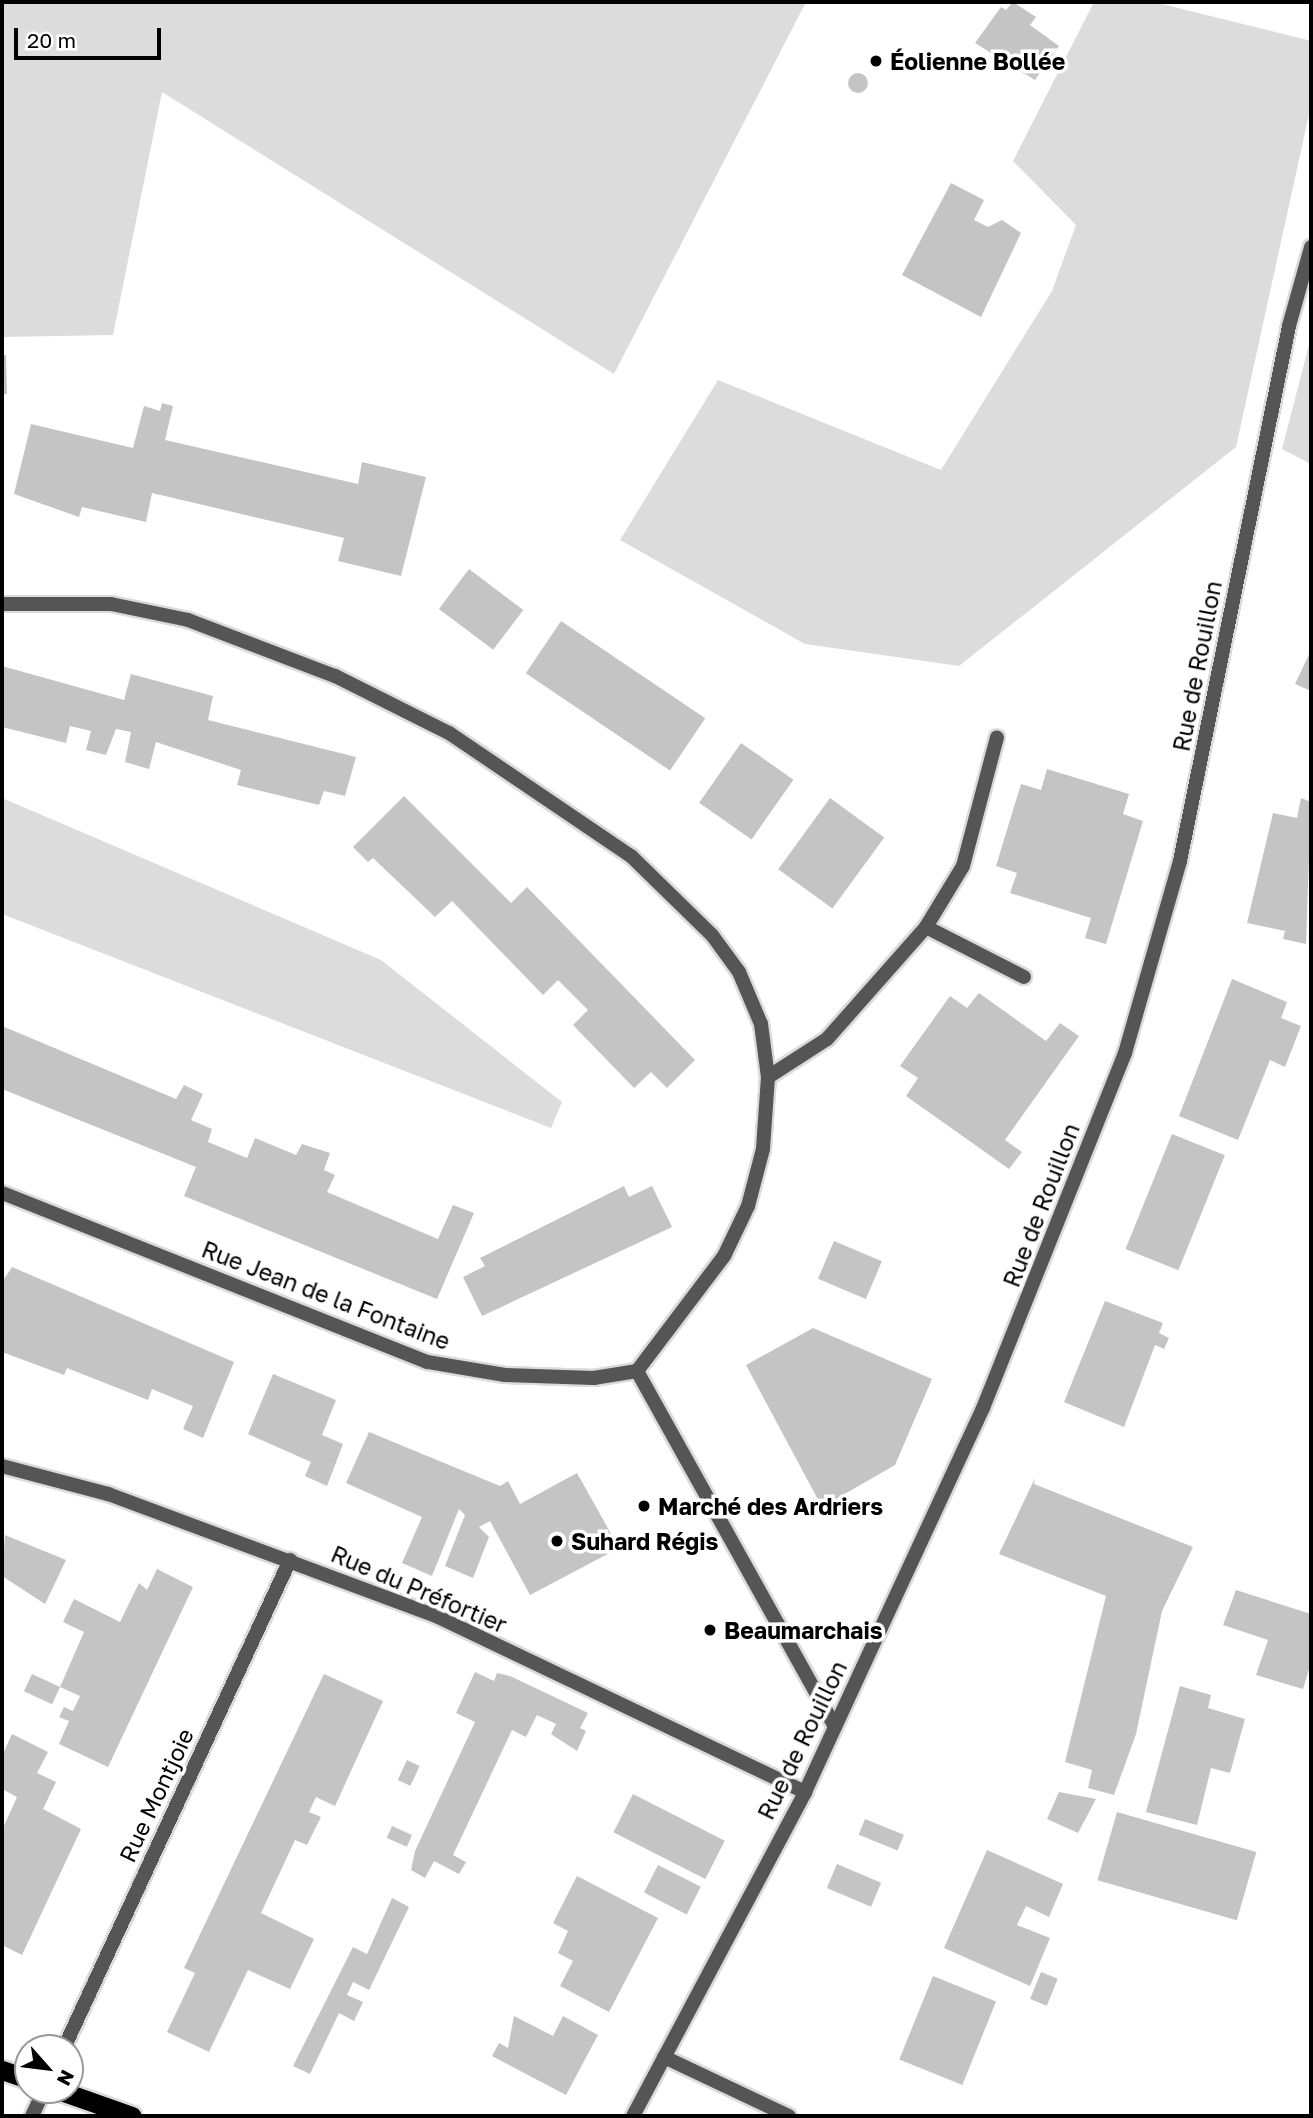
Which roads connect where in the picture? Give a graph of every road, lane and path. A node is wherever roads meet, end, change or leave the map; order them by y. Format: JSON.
{"nodes":[{"id":1,"x":1311,"y":247,"type":"edge"},
{"id":2,"x":2,"y":604,"type":"edge"},
{"id":3,"x":997,"y":737,"type":"dead end"},
{"id":4,"x":926,"y":927,"type":"junction"},
{"id":5,"x":1024,"y":977,"type":"dead end"},
{"id":6,"x":768,"y":1077,"type":"junction"},
{"id":7,"x":2,"y":1192,"type":"edge"},
{"id":8,"x":637,"y":1371,"type":"junction"},
{"id":9,"x":2,"y":1466,"type":"edge"},
{"id":10,"x":290,"y":1560,"type":"junction"},
{"id":11,"x":835,"y":1727,"type":"junction"},
{"id":12,"x":805,"y":1792,"type":"junction"},
{"id":13,"x":70,"y":2034,"type":"edge"},
{"id":14,"x":664,"y":2057,"type":"junction"},
{"id":15,"x":84,"y":2099,"type":"edge"},
{"id":16,"x":132,"y":2116,"type":"edge"},
{"id":17,"x":632,"y":2116,"type":"edge"},
{"id":18,"x":789,"y":2116,"type":"edge"}],
"edges":[{"from":1,"to":11,"type":"street","name":"Rue de Rouillon"},
{"from":2,"to":6,"type":"street"},
{"from":3,"to":4,"type":"street"},
{"from":4,"to":5,"type":"street"},
{"from":4,"to":6,"type":"street"},
{"from":6,"to":8,"type":"street"},
{"from":7,"to":8,"type":"street","name":"Rue Jean de la Fontaine"},
{"from":8,"to":11,"type":"street"},
{"from":9,"to":10,"type":"street","name":"Rue du Préfortier"},
{"from":10,"to":12,"type":"street","name":"Rue du Préfortier"},
{"from":10,"to":13,"type":"street","name":"Rue Montjoie"},
{"from":11,"to":12,"type":"street","name":"Rue de Rouillon"},
{"from":12,"to":14,"type":"street","name":"Rue de Rouillon"},
{"from":14,"to":17,"type":"street","name":"Rue de Rouillon"},
{"from":14,"to":18,"type":"street"},
{"from":15,"to":16,"type":"highway"}]}
